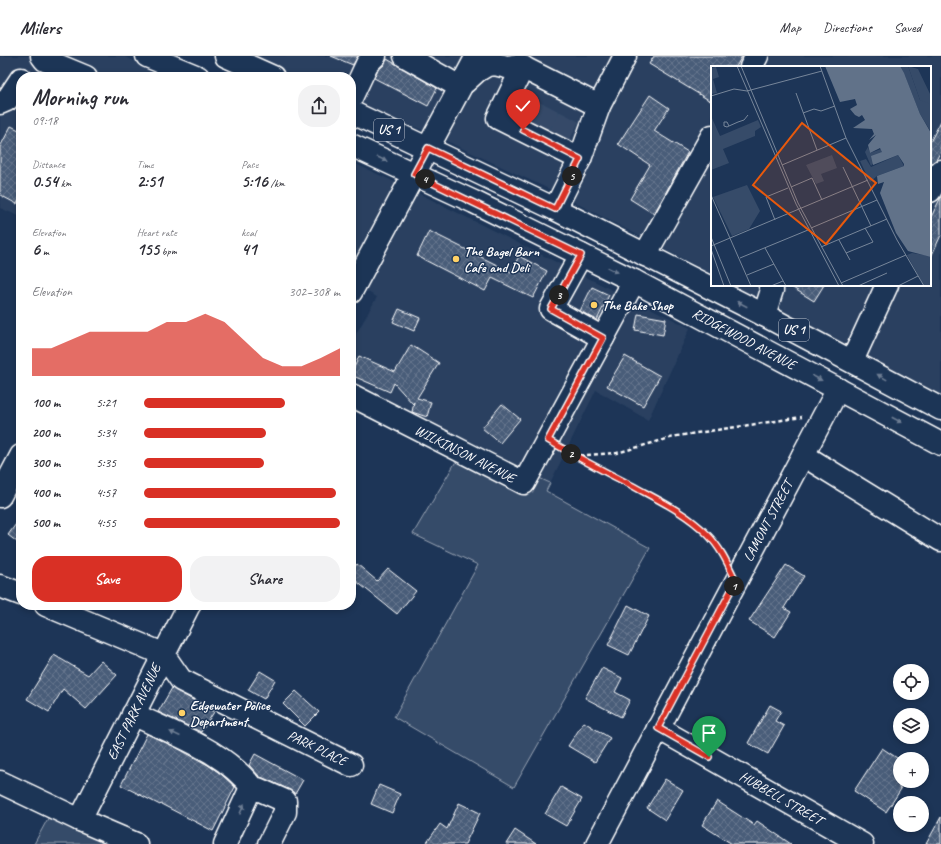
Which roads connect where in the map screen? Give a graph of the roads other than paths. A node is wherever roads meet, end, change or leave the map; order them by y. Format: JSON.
{"nodes":[{"id":1,"x":37,"y":56,"type":"edge"},
{"id":2,"x":42,"y":56,"type":"edge"},
{"id":3,"x":147,"y":56,"type":"edge"},
{"id":4,"x":227,"y":56,"type":"edge"},
{"id":5,"x":375,"y":56,"type":"edge"},
{"id":6,"x":404,"y":56,"type":"edge"},
{"id":7,"x":477,"y":56,"type":"edge"},
{"id":8,"x":625,"y":56,"type":"edge"},
{"id":9,"x":757,"y":56,"type":"edge"},
{"id":10,"x":518,"y":63,"type":"edge"},
{"id":11,"x":752,"y":66,"type":"edge"},
{"id":12,"x":26,"y":72,"type":"edge"},
{"id":13,"x":74,"y":72,"type":"edge"},
{"id":14,"x":186,"y":72,"type":"edge"},
{"id":15,"x":262,"y":72,"type":"edge"},
{"id":16,"x":16,"y":87,"type":"edge"},
{"id":17,"x":356,"y":87,"type":"edge"},
{"id":18,"x":460,"y":87,"type":"junction"},
{"id":19,"x":567,"y":96,"type":"junction"},
{"id":20,"x":0,"y":102,"type":"edge"},
{"id":21,"x":356,"y":114,"type":"edge"},
{"id":22,"x":711,"y":138,"type":"edge"},
{"id":23,"x":356,"y":147,"type":"edge"},
{"id":24,"x":428,"y":148,"type":"junction"},
{"id":25,"x":580,"y":159,"type":"junction"},
{"id":26,"x":941,"y":171,"type":"edge"},
{"id":27,"x":414,"y":174,"type":"junction"},
{"id":28,"x":931,"y":189,"type":"edge"},
{"id":29,"x":555,"y":209,"type":"junction"},
{"id":30,"x":581,"y":255,"type":"junction"},
{"id":31,"x":645,"y":255,"type":"junction"},
{"id":32,"x":634,"y":281,"type":"junction"},
{"id":33,"x":356,"y":283,"type":"edge"},
{"id":34,"x":770,"y":286,"type":"edge"},
{"id":35,"x":887,"y":286,"type":"edge"},
{"id":36,"x":764,"y":315,"type":"junction"},
{"id":37,"x":603,"y":338,"type":"junction"},
{"id":38,"x":852,"y":361,"type":"junction"},
{"id":39,"x":838,"y":388,"type":"junction"},
{"id":40,"x":356,"y":398,"type":"edge"},
{"id":41,"x":941,"y":410,"type":"edge"},
{"id":42,"x":941,"y":444,"type":"edge"},
{"id":43,"x":803,"y":455,"type":"junction"},
{"id":44,"x":16,"y":466,"type":"edge"},
{"id":45,"x":0,"y":496,"type":"edge"},
{"id":46,"x":941,"y":540,"type":"edge"},
{"id":47,"x":0,"y":586,"type":"edge"},
{"id":48,"x":16,"y":592,"type":"edge"},
{"id":49,"x":58,"y":610,"type":"edge"},
{"id":50,"x":185,"y":610,"type":"edge"},
{"id":51,"x":163,"y":654,"type":"junction"},
{"id":52,"x":133,"y":714,"type":"junction"},
{"id":53,"x":658,"y":728,"type":"junction"},
{"id":54,"x":351,"y":765,"type":"dead end"},
{"id":55,"x":0,"y":782,"type":"edge"},
{"id":56,"x":254,"y":790,"type":"junction"},
{"id":57,"x":80,"y":820,"type":"junction"},
{"id":58,"x":136,"y":844,"type":"edge"},
{"id":59,"x":225,"y":844,"type":"edge"},
{"id":60,"x":269,"y":844,"type":"edge"},
{"id":61,"x":597,"y":844,"type":"edge"},
{"id":62,"x":862,"y":844,"type":"edge"}],
"edges":[{"from":1,"to":12,"type":"street"},
{"from":2,"to":13,"type":"street"},
{"from":3,"to":14,"type":"street"},
{"from":4,"to":15,"type":"street"},
{"from":5,"to":17,"type":"street"},
{"from":6,"to":18,"type":"street"},
{"from":7,"to":18,"type":"street"},
{"from":8,"to":19,"type":"street"},
{"from":9,"to":11,"type":"street"},
{"from":10,"to":18,"type":"street"},
{"from":10,"to":19,"type":"street"},
{"from":10,"to":25,"type":"street"},
{"from":16,"to":20,"type":"street"},
{"from":18,"to":24,"type":"street"},
{"from":19,"to":25,"type":"street"},
{"from":21,"to":24,"type":"street","name":"RIDGEWOOD AVENUE","number":"US 1"},
{"from":22,"to":31,"type":"street"},
{"from":23,"to":27,"type":"street","name":"RIDGEWOOD AVENUE","number":"US 1","one_way":true},
{"from":24,"to":27,"type":"street"},
{"from":24,"to":29,"type":"street","name":"RIDGEWOOD AVENUE","number":"US 1"},
{"from":25,"to":29,"type":"street"},
{"from":26,"to":28,"type":"street"},
{"from":27,"to":30,"type":"street","name":"RIDGEWOOD AVENUE","number":"US 1"},
{"from":27,"to":33,"type":"street"},
{"from":29,"to":31,"type":"street","name":"RIDGEWOOD AVENUE","number":"US 1"},
{"from":30,"to":32,"type":"street","name":"RIDGEWOOD AVENUE","number":"US 1","one_way":true},
{"from":30,"to":37,"type":"street"},
{"from":36,"to":31,"type":"street","name":"RIDGEWOOD AVENUE","number":"US 1","one_way":true},
{"from":32,"to":37,"type":"street","name":"WILKINSON AVENUE"},
{"from":32,"to":39,"type":"street","name":"RIDGEWOOD AVENUE","number":"US 1","one_way":true},
{"from":34,"to":36,"type":"street"},
{"from":35,"to":38,"type":"street"},
{"from":36,"to":38,"type":"street","name":"RIDGEWOOD AVENUE","number":"US 1"},
{"from":37,"to":40,"type":"street","name":"WILKINSON AVENUE"},
{"from":41,"to":38,"type":"street","name":"RIDGEWOOD AVENUE","number":"US 1","one_way":true},
{"from":39,"to":41,"type":"street"},
{"from":39,"to":42,"type":"street","name":"RIDGEWOOD AVENUE","number":"US 1","one_way":true},
{"from":39,"to":43,"type":"street","name":"LAMONT STREET"},
{"from":43,"to":46,"type":"street"},
{"from":43,"to":53,"type":"street","name":"LAMONT STREET"},
{"from":44,"to":45,"type":"street"},
{"from":47,"to":48,"type":"street"},
{"from":49,"to":51,"type":"street"},
{"from":50,"to":51,"type":"street","name":"EAST PARK AVENUE"},
{"from":51,"to":52,"type":"street","name":"EAST PARK AVENUE"},
{"from":51,"to":54,"type":"street","name":"PARK PLACE"},
{"from":56,"to":52,"type":"street","one_way":true},
{"from":52,"to":57,"type":"street","name":"EAST PARK AVENUE"},
{"from":53,"to":61,"type":"street","name":"LAMONT STREET"},
{"from":53,"to":62,"type":"street","name":"HUBBELL STREET"},
{"from":55,"to":57,"type":"street"},
{"from":59,"to":56,"type":"street","one_way":true},
{"from":56,"to":60,"type":"street"},
{"from":57,"to":58,"type":"street"}]}
